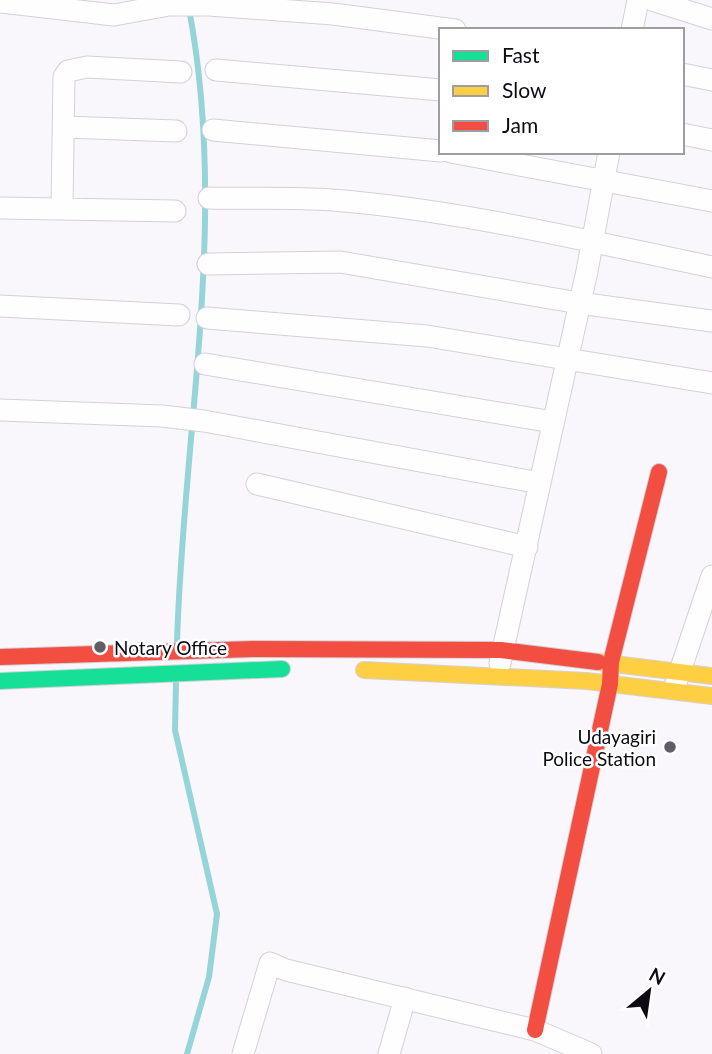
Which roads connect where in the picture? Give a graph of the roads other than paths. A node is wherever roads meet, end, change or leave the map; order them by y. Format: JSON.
{"nodes":[{"id":1,"x":638,"y":0,"type":"edge"},
{"id":2,"x":652,"y":0,"type":"edge"},
{"id":3,"x":0,"y":2,"type":"edge"},
{"id":4,"x":207,"y":3,"type":"edge"},
{"id":5,"x":712,"y":19,"type":"edge"},
{"id":6,"x":440,"y":28,"type":"edge"},
{"id":7,"x":632,"y":28,"type":"edge"},
{"id":8,"x":216,"y":70,"type":"dead end"},
{"id":9,"x":181,"y":72,"type":"dead end"},
{"id":10,"x":684,"y":74,"type":"edge"},
{"id":11,"x":712,"y":80,"type":"edge"},
{"id":12,"x":439,"y":90,"type":"edge"},
{"id":13,"x":65,"y":127,"type":"junction"},
{"id":14,"x":213,"y":130,"type":"dead end"},
{"id":15,"x":176,"y":131,"type":"dead end"},
{"id":16,"x":684,"y":134,"type":"edge"},
{"id":17,"x":712,"y":140,"type":"edge"},
{"id":18,"x":439,"y":150,"type":"edge"},
{"id":19,"x":462,"y":154,"type":"edge"},
{"id":20,"x":610,"y":154,"type":"edge"},
{"id":21,"x":604,"y":179,"type":"junction"},
{"id":22,"x":209,"y":198,"type":"dead end"},
{"id":23,"x":712,"y":201,"type":"edge"},
{"id":24,"x":62,"y":207,"type":"junction"},
{"id":25,"x":0,"y":208,"type":"edge"},
{"id":26,"x":175,"y":211,"type":"dead end"},
{"id":27,"x":592,"y":242,"type":"junction"},
{"id":28,"x":208,"y":264,"type":"dead end"},
{"id":29,"x":712,"y":267,"type":"edge"},
{"id":30,"x":579,"y":303,"type":"junction"},
{"id":31,"x":0,"y":306,"type":"edge"},
{"id":32,"x":179,"y":315,"type":"dead end"},
{"id":33,"x":207,"y":318,"type":"dead end"},
{"id":34,"x":712,"y":321,"type":"edge"},
{"id":35,"x":568,"y":358,"type":"junction"},
{"id":36,"x":205,"y":364,"type":"dead end"},
{"id":37,"x":712,"y":383,"type":"edge"},
{"id":38,"x":0,"y":410,"type":"edge"},
{"id":39,"x":553,"y":422,"type":"junction"},
{"id":40,"x":659,"y":472,"type":"dead end"},
{"id":41,"x":540,"y":483,"type":"junction"},
{"id":42,"x":257,"y":484,"type":"dead end"},
{"id":43,"x":527,"y":547,"type":"junction"},
{"id":44,"x":712,"y":576,"type":"edge"},
{"id":45,"x":501,"y":650,"type":"junction"},
{"id":46,"x":180,"y":651,"type":"junction"},
{"id":47,"x":0,"y":657,"type":"edge"},
{"id":48,"x":611,"y":662,"type":"junction"},
{"id":49,"x":295,"y":669,"type":"dead end"},
{"id":50,"x":344,"y":669,"type":"dead end"},
{"id":51,"x":181,"y":674,"type":"junction"},
{"id":52,"x":499,"y":675,"type":"junction"},
{"id":53,"x":712,"y":676,"type":"edge"},
{"id":54,"x":0,"y":681,"type":"edge"},
{"id":55,"x":677,"y":681,"type":"junction"},
{"id":56,"x":610,"y":684,"type":"junction"},
{"id":57,"x":712,"y":696,"type":"edge"},
{"id":58,"x":405,"y":998,"type":"junction"},
{"id":59,"x":545,"y":1040,"type":"edge"},
{"id":60,"x":243,"y":1054,"type":"edge"},
{"id":61,"x":389,"y":1054,"type":"edge"},
{"id":62,"x":591,"y":1054,"type":"edge"}],
"edges":[{"from":1,"to":7,"type":"street"},
{"from":2,"to":5,"type":"street"},
{"from":3,"to":4,"type":"street"},
{"from":4,"to":6,"type":"street"},
{"from":8,"to":12,"type":"street"},
{"from":9,"to":13,"type":"street"},
{"from":10,"to":11,"type":"street"},
{"from":13,"to":15,"type":"street"},
{"from":13,"to":24,"type":"street"},
{"from":14,"to":18,"type":"street"},
{"from":16,"to":17,"type":"street"},
{"from":19,"to":21,"type":"street"},
{"from":20,"to":21,"type":"street"},
{"from":21,"to":23,"type":"street"},
{"from":21,"to":27,"type":"street"},
{"from":22,"to":27,"type":"street"},
{"from":24,"to":25,"type":"street"},
{"from":24,"to":26,"type":"street"},
{"from":27,"to":29,"type":"street"},
{"from":27,"to":30,"type":"street"},
{"from":28,"to":30,"type":"street"},
{"from":30,"to":34,"type":"street"},
{"from":30,"to":35,"type":"street"},
{"from":31,"to":32,"type":"street"},
{"from":33,"to":35,"type":"street"},
{"from":35,"to":37,"type":"street"},
{"from":35,"to":39,"type":"street"},
{"from":36,"to":39,"type":"street"},
{"from":38,"to":41,"type":"street"},
{"from":39,"to":41,"type":"street"},
{"from":40,"to":48,"type":"main road"},
{"from":41,"to":43,"type":"street"},
{"from":42,"to":43,"type":"street"},
{"from":43,"to":45,"type":"street"},
{"from":44,"to":55,"type":"street"},
{"from":45,"to":46,"type":"main road"},
{"from":45,"to":48,"type":"main road"},
{"from":45,"to":52,"type":"street"},
{"from":46,"to":47,"type":"main road"},
{"from":46,"to":51,"type":"main road"},
{"from":48,"to":55,"type":"main road"},
{"from":48,"to":56,"type":"main road"},
{"from":49,"to":51,"type":"main road"},
{"from":50,"to":52,"type":"main road"},
{"from":51,"to":54,"type":"main road"},
{"from":52,"to":56,"type":"main road"},
{"from":53,"to":55,"type":"main road"},
{"from":55,"to":56,"type":"main road"},
{"from":55,"to":57,"type":"main road"},
{"from":56,"to":59,"type":"main road"},
{"from":58,"to":59,"type":"street"},
{"from":58,"to":60,"type":"street"},
{"from":58,"to":61,"type":"street"},
{"from":59,"to":62,"type":"street"}]}
